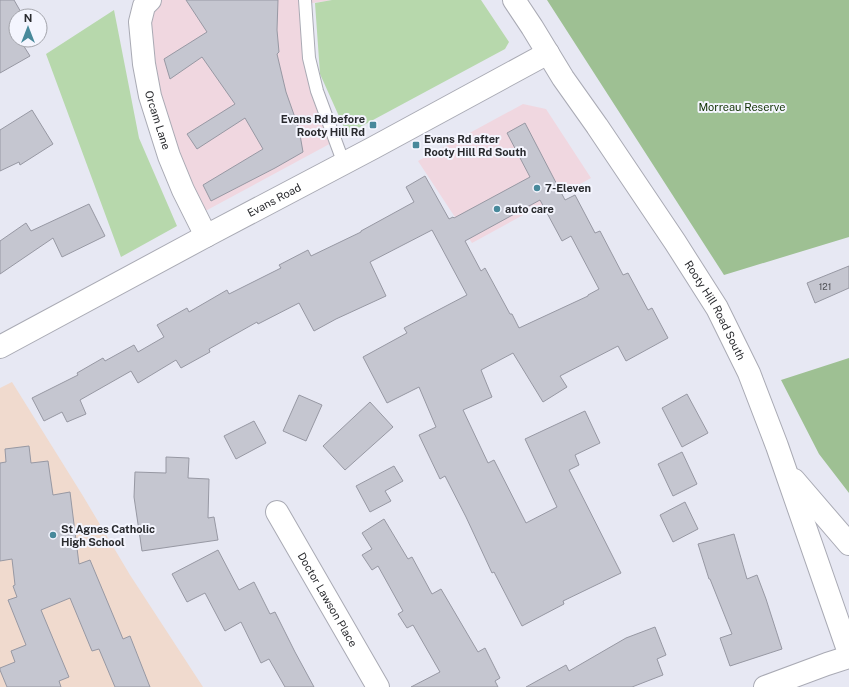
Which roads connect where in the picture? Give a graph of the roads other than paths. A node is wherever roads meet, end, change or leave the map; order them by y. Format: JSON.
{"nodes":[{"id":1,"x":150,"y":0,"type":"edge"},
{"id":2,"x":304,"y":0,"type":"edge"},
{"id":3,"x":514,"y":0,"type":"edge"},
{"id":4,"x":548,"y":53,"type":"junction"},
{"id":5,"x":344,"y":164,"type":"junction"},
{"id":6,"x":206,"y":236,"type":"junction"},
{"id":7,"x":0,"y":347,"type":"edge"},
{"id":8,"x":786,"y":470,"type":"junction"},
{"id":9,"x":277,"y":512,"type":"dead end"},
{"id":10,"x":849,"y":544,"type":"edge"},
{"id":11,"x":849,"y":653,"type":"edge"},
{"id":12,"x":849,"y":657,"type":"edge"},
{"id":13,"x":378,"y":687,"type":"edge"},
{"id":14,"x":764,"y":687,"type":"edge"}],
"edges":[{"from":1,"to":6,"type":"street","name":"Orcam Lane"},
{"from":2,"to":5,"type":"lane"},
{"from":3,"to":4,"type":"street","name":"Rooty Hill Road South"},
{"from":4,"to":5,"type":"street","name":"Evans Road"},
{"from":4,"to":8,"type":"street","name":"Rooty Hill Road South"},
{"from":5,"to":6,"type":"street","name":"Evans Road"},
{"from":6,"to":7,"type":"street","name":"Evans Road"},
{"from":8,"to":10,"type":"street"},
{"from":8,"to":11,"type":"street","name":"Rooty Hill Road South"},
{"from":9,"to":13,"type":"street","name":"Doctor Lawson Place"},
{"from":12,"to":14,"type":"street"}]}
